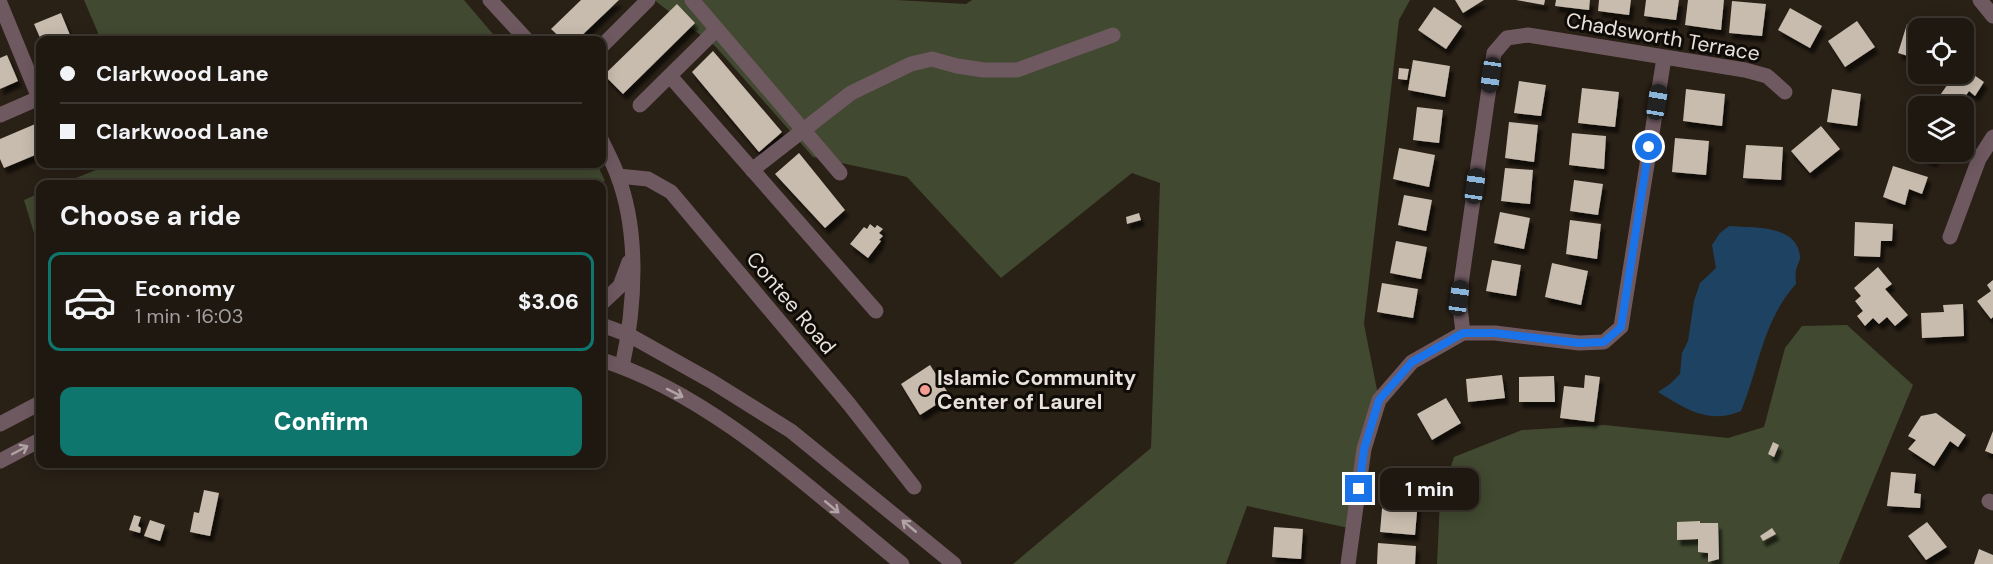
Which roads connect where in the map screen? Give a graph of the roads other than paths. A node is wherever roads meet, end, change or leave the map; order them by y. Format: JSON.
{"nodes":[{"id":1,"x":490,"y":0,"type":"edge"},
{"id":2,"x":648,"y":0,"type":"edge"},
{"id":3,"x":692,"y":0,"type":"edge"},
{"id":4,"x":1980,"y":0,"type":"edge"},
{"id":5,"x":0,"y":3,"type":"edge"},
{"id":6,"x":1993,"y":16,"type":"edge"},
{"id":7,"x":717,"y":29,"type":"junction"},
{"id":8,"x":1113,"y":35,"type":"dead end"},
{"id":9,"x":523,"y":36,"type":"edge"},
{"id":10,"x":606,"y":42,"type":"edge"},
{"id":11,"x":1664,"y":58,"type":"junction"},
{"id":12,"x":670,"y":76,"type":"junction"},
{"id":13,"x":36,"y":88,"type":"edge"},
{"id":14,"x":1785,"y":92,"type":"dead end"},
{"id":15,"x":36,"y":99,"type":"edge"},
{"id":16,"x":640,"y":105,"type":"dead end"},
{"id":17,"x":0,"y":115,"type":"edge"},
{"id":18,"x":803,"y":130,"type":"junction"},
{"id":19,"x":1993,"y":137,"type":"edge"},
{"id":20,"x":606,"y":150,"type":"edge"},
{"id":21,"x":752,"y":170,"type":"junction"},
{"id":22,"x":840,"y":173,"type":"dead end"},
{"id":23,"x":618,"y":176,"type":"junction"},
{"id":24,"x":1950,"y":237,"type":"dead end"},
{"id":25,"x":632,"y":254,"type":"junction"},
{"id":26,"x":606,"y":299,"type":"edge"},
{"id":27,"x":876,"y":311,"type":"dead end"},
{"id":28,"x":606,"y":326,"type":"edge"},
{"id":29,"x":1463,"y":333,"type":"junction"},
{"id":30,"x":629,"y":335,"type":"junction"},
{"id":31,"x":606,"y":361,"type":"edge"},
{"id":32,"x":622,"y":367,"type":"junction"},
{"id":33,"x":36,"y":405,"type":"edge"},
{"id":34,"x":0,"y":424,"type":"edge"},
{"id":35,"x":36,"y":442,"type":"edge"},
{"id":36,"x":0,"y":461,"type":"edge"},
{"id":37,"x":914,"y":487,"type":"dead end"},
{"id":38,"x":902,"y":564,"type":"edge"},
{"id":39,"x":954,"y":564,"type":"edge"},
{"id":40,"x":1348,"y":564,"type":"edge"}],
"edges":[{"from":1,"to":9,"type":"street"},
{"from":2,"to":10,"type":"street"},
{"from":3,"to":7,"type":"street"},
{"from":4,"to":6,"type":"street"},
{"from":5,"to":13,"type":"street"},
{"from":7,"to":12,"type":"street"},
{"from":7,"to":18,"type":"street"},
{"from":8,"to":18,"type":"street"},
{"from":11,"to":14,"type":"street","name":"Chadsworth Terrace"},
{"from":11,"to":29,"type":"street"},
{"from":11,"to":29,"type":"street","name":"Chadsworth Terrace"},
{"from":12,"to":16,"type":"street"},
{"from":12,"to":21,"type":"street"},
{"from":15,"to":17,"type":"street"},
{"from":18,"to":21,"type":"street"},
{"from":18,"to":22,"type":"street"},
{"from":19,"to":24,"type":"street"},
{"from":20,"to":23,"type":"street"},
{"from":21,"to":27,"type":"street"},
{"from":23,"to":25,"type":"street"},
{"from":23,"to":37,"type":"street","name":"Contee Road"},
{"from":25,"to":26,"type":"street"},
{"from":25,"to":30,"type":"street"},
{"from":28,"to":30,"type":"street"},
{"from":29,"to":40,"type":"street"},
{"from":30,"to":32,"type":"street"},
{"from":39,"to":30,"type":"street","one_way":true},
{"from":31,"to":32,"type":"street"},
{"from":32,"to":38,"type":"street","one_way":true},
{"from":33,"to":34,"type":"street"},
{"from":36,"to":35,"type":"street","one_way":true}]}
